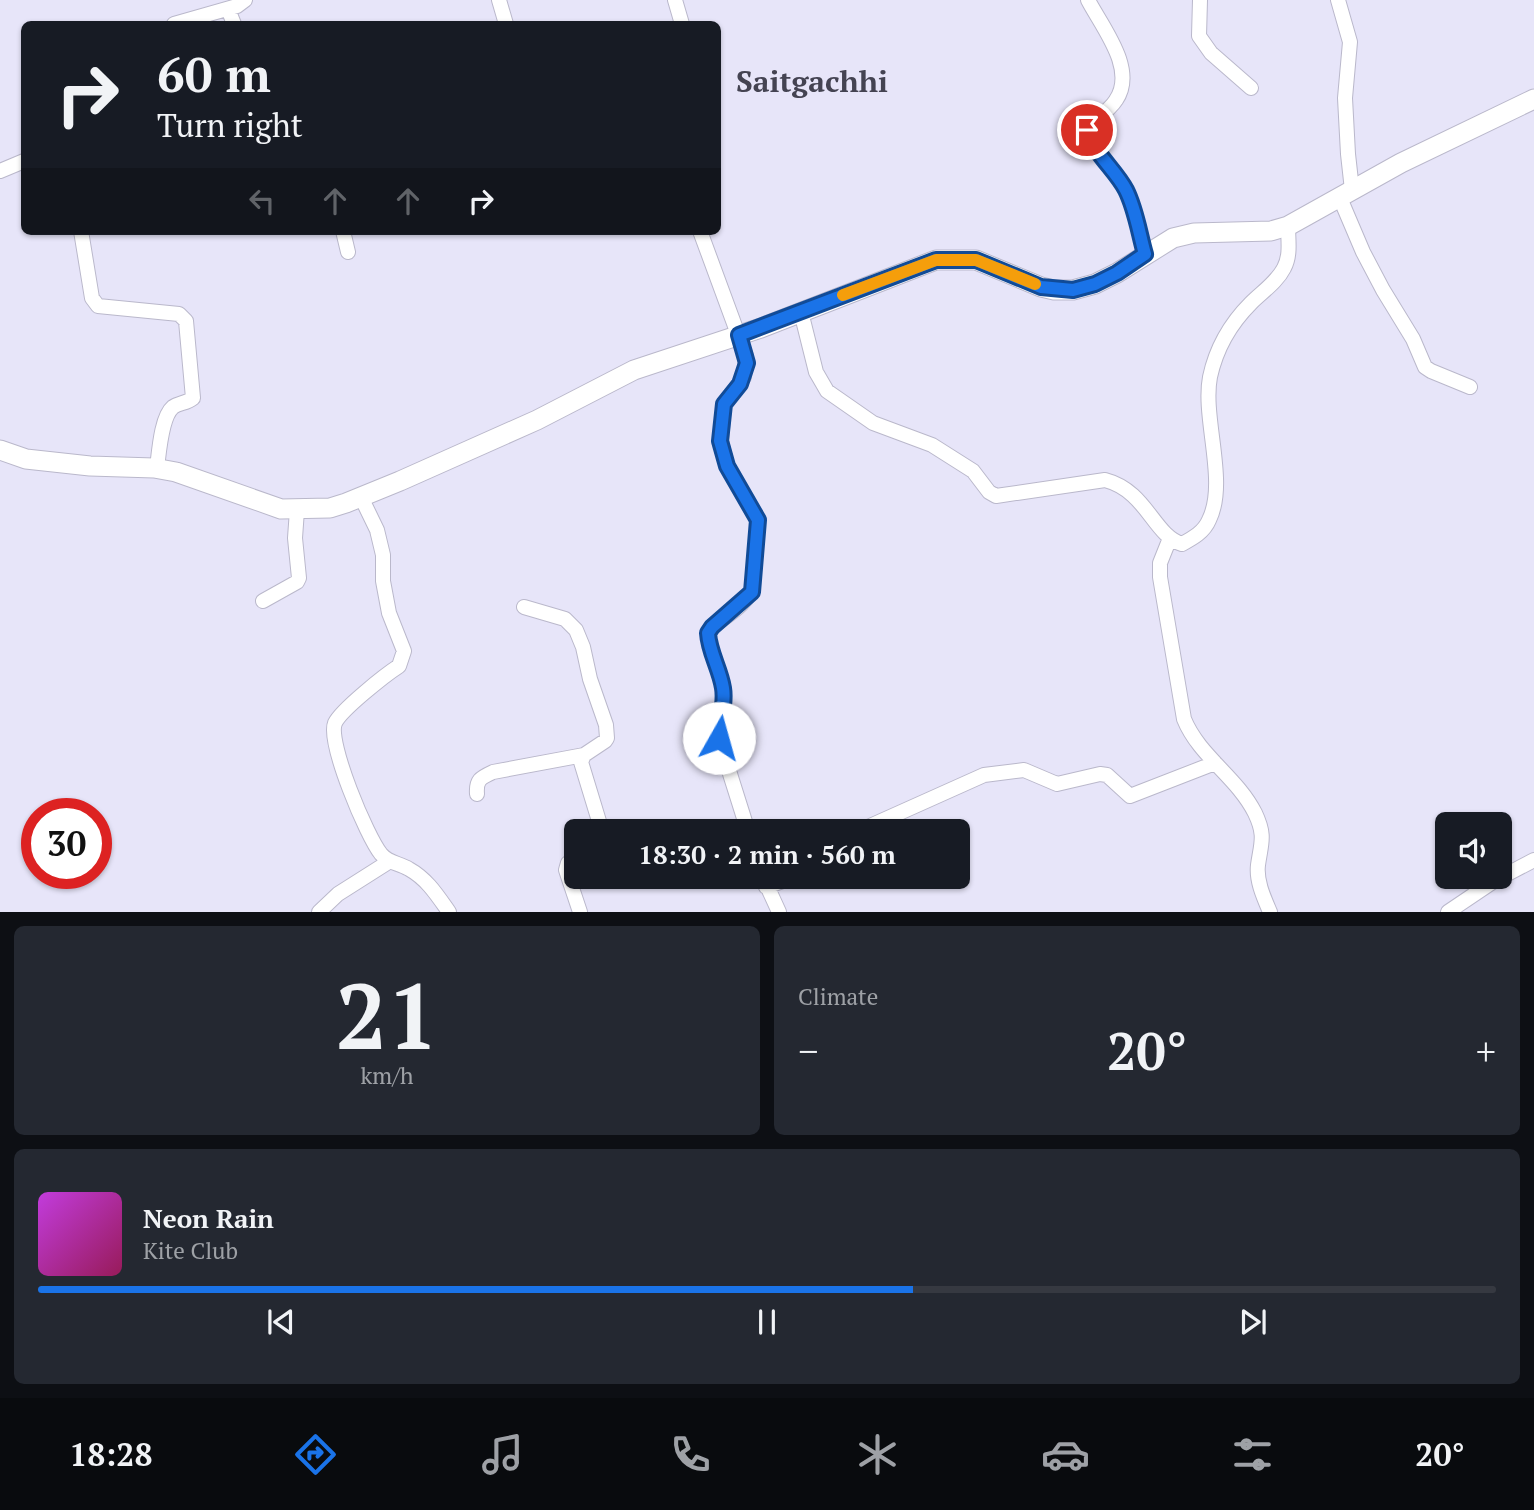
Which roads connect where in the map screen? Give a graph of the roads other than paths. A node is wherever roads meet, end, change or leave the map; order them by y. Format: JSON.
{"nodes":[{"id":1,"x":245,"y":0,"type":"edge"},
{"id":2,"x":499,"y":0,"type":"edge"},
{"id":3,"x":674,"y":0,"type":"edge"},
{"id":4,"x":1088,"y":0,"type":"edge"},
{"id":5,"x":1200,"y":0,"type":"edge"},
{"id":6,"x":1338,"y":0,"type":"edge"},
{"id":7,"x":228,"y":9,"type":"junction"},
{"id":8,"x":185,"y":21,"type":"edge"},
{"id":9,"x":233,"y":21,"type":"edge"},
{"id":10,"x":505,"y":21,"type":"edge"},
{"id":11,"x":681,"y":21,"type":"edge"},
{"id":12,"x":1251,"y":88,"type":"dead end"},
{"id":13,"x":1534,"y":99,"type":"edge"},
{"id":14,"x":21,"y":162,"type":"edge"},
{"id":15,"x":0,"y":171,"type":"edge"},
{"id":16,"x":1346,"y":194,"type":"junction"},
{"id":17,"x":1288,"y":226,"type":"junction"},
{"id":18,"x":82,"y":235,"type":"edge"},
{"id":19,"x":344,"y":235,"type":"edge"},
{"id":20,"x":702,"y":235,"type":"edge"},
{"id":21,"x":348,"y":252,"type":"dead end"},
{"id":22,"x":1145,"y":254,"type":"junction"},
{"id":23,"x":801,"y":312,"type":"junction"},
{"id":24,"x":739,"y":335,"type":"junction"},
{"id":25,"x":1471,"y":387,"type":"dead end"},
{"id":26,"x":0,"y":450,"type":"edge"},
{"id":27,"x":157,"y":468,"type":"junction"},
{"id":28,"x":361,"y":497,"type":"junction"},
{"id":29,"x":297,"y":510,"type":"junction"},
{"id":30,"x":1170,"y":538,"type":"junction"},
{"id":31,"x":263,"y":601,"type":"dead end"},
{"id":32,"x":524,"y":607,"type":"dead end"},
{"id":33,"x":584,"y":755,"type":"junction"},
{"id":34,"x":1215,"y":763,"type":"junction"},
{"id":35,"x":477,"y":794,"type":"dead end"},
{"id":36,"x":598,"y":819,"type":"edge"},
{"id":37,"x":744,"y":819,"type":"edge"},
{"id":38,"x":884,"y":819,"type":"edge"},
{"id":39,"x":1534,"y":860,"type":"edge"},
{"id":40,"x":390,"y":861,"type":"junction"},
{"id":41,"x":572,"y":889,"type":"edge"},
{"id":42,"x":768,"y":889,"type":"edge"},
{"id":43,"x":319,"y":912,"type":"edge"},
{"id":44,"x":449,"y":912,"type":"edge"},
{"id":45,"x":580,"y":912,"type":"edge"},
{"id":46,"x":779,"y":912,"type":"edge"},
{"id":47,"x":1270,"y":912,"type":"edge"},
{"id":48,"x":1448,"y":912,"type":"edge"}],
"edges":[{"from":1,"to":7,"type":"street"},
{"from":2,"to":10,"type":"street"},
{"from":3,"to":11,"type":"street"},
{"from":4,"to":22,"type":"street"},
{"from":5,"to":12,"type":"street"},
{"from":6,"to":16,"type":"street"},
{"from":7,"to":8,"type":"street"},
{"from":7,"to":9,"type":"street"},
{"from":13,"to":16,"type":"street"},
{"from":14,"to":15,"type":"street"},
{"from":16,"to":17,"type":"street"},
{"from":16,"to":25,"type":"street"},
{"from":17,"to":22,"type":"street"},
{"from":17,"to":30,"type":"street"},
{"from":18,"to":27,"type":"street"},
{"from":19,"to":21,"type":"street"},
{"from":20,"to":24,"type":"street"},
{"from":22,"to":23,"type":"street"},
{"from":23,"to":24,"type":"street"},
{"from":23,"to":30,"type":"street"},
{"from":24,"to":28,"type":"street"},
{"from":24,"to":37,"type":"street"},
{"from":26,"to":27,"type":"street"},
{"from":27,"to":29,"type":"street"},
{"from":28,"to":29,"type":"street"},
{"from":28,"to":40,"type":"street"},
{"from":29,"to":31,"type":"street"},
{"from":30,"to":34,"type":"street"},
{"from":32,"to":33,"type":"street"},
{"from":33,"to":35,"type":"street"},
{"from":33,"to":36,"type":"street"},
{"from":34,"to":38,"type":"street"},
{"from":34,"to":47,"type":"street"},
{"from":39,"to":48,"type":"street"},
{"from":40,"to":43,"type":"street"},
{"from":40,"to":44,"type":"street"},
{"from":41,"to":45,"type":"street"},
{"from":42,"to":46,"type":"street"}]}
